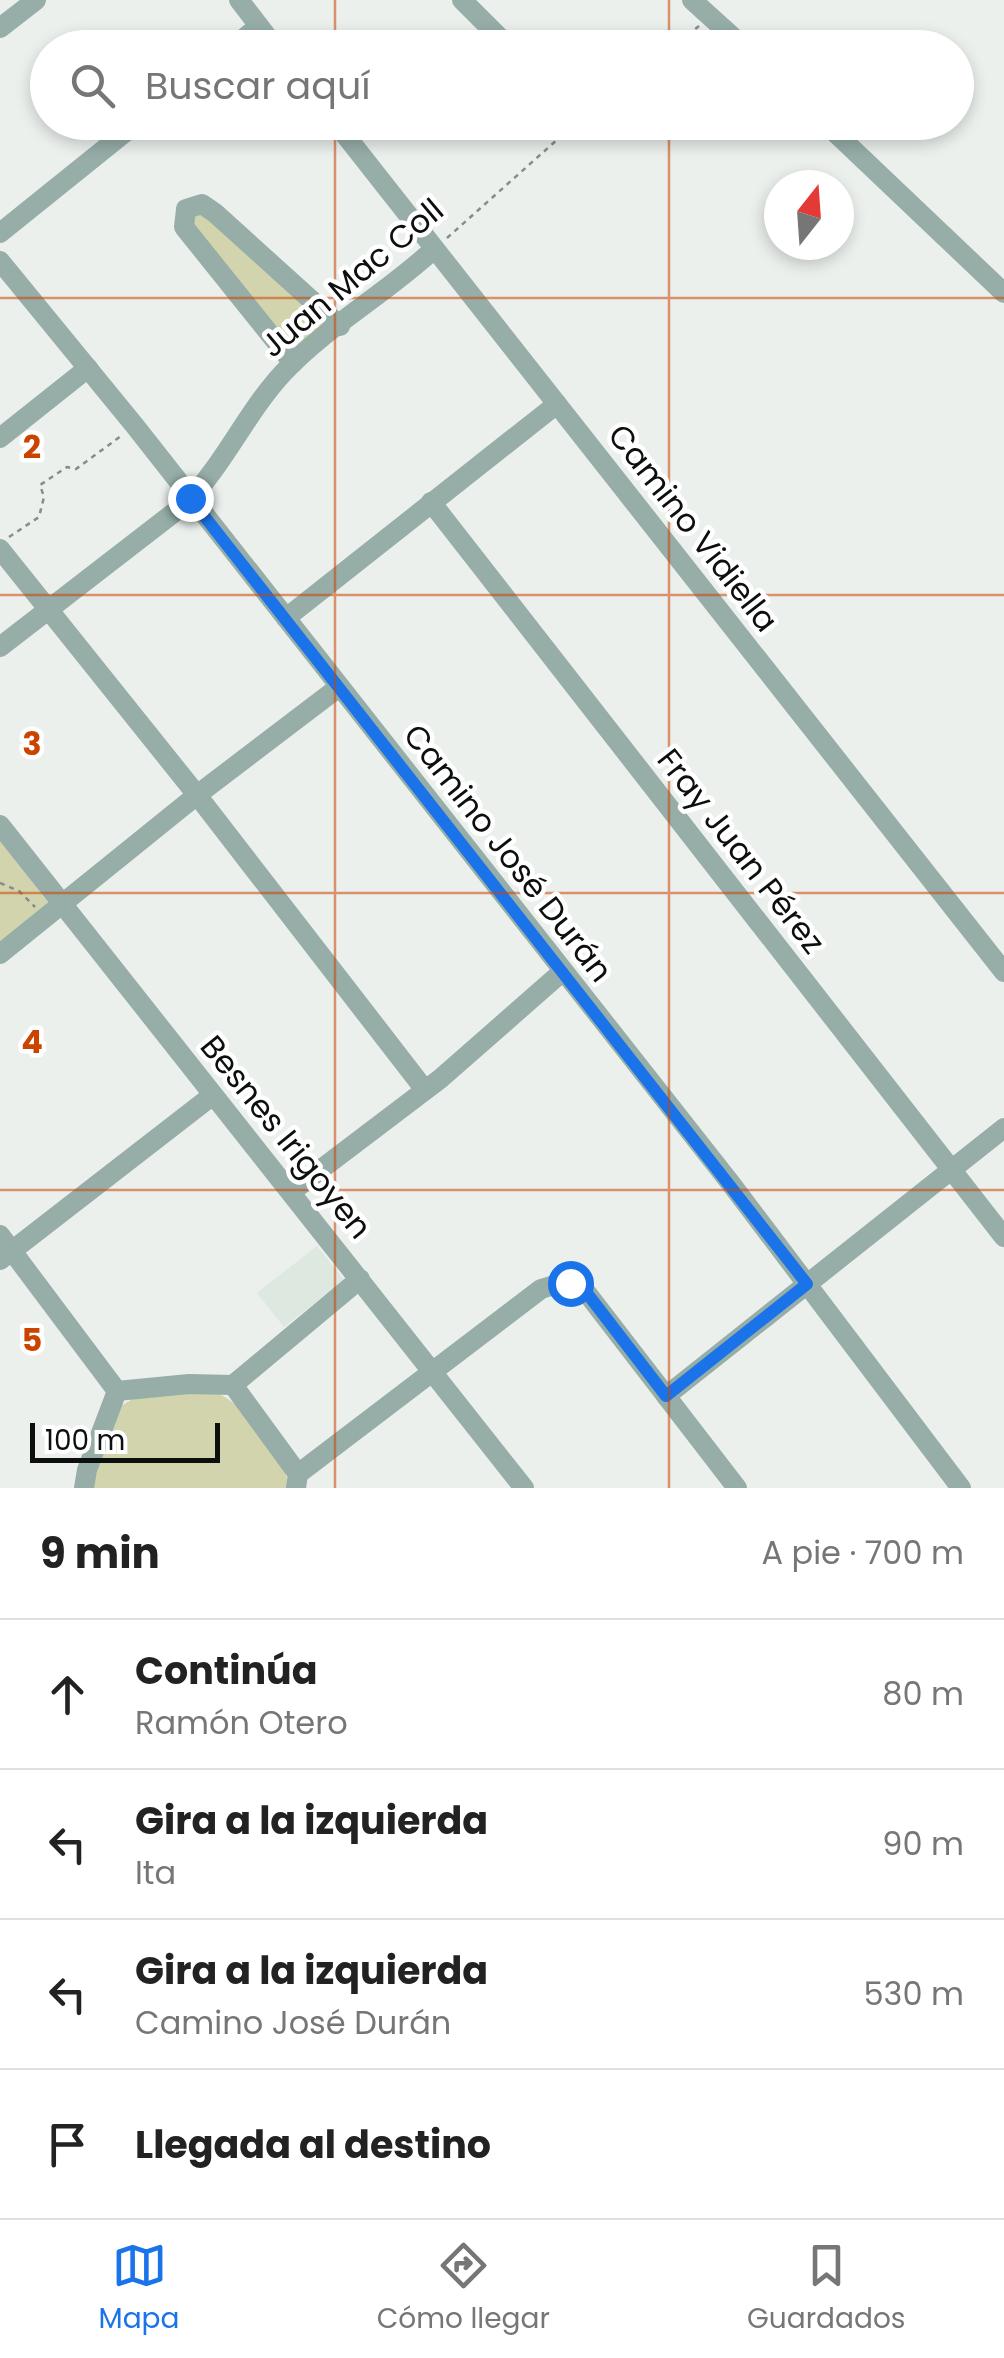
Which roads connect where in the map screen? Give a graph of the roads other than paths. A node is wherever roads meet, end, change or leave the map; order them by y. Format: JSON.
{"nodes":[{"id":1,"x":36,"y":0,"type":"edge"},
{"id":2,"x":240,"y":0,"type":"edge"},
{"id":3,"x":462,"y":0,"type":"edge"},
{"id":4,"x":692,"y":0,"type":"edge"},
{"id":5,"x":260,"y":26,"type":"junction"},
{"id":6,"x":0,"y":28,"type":"edge"},
{"id":7,"x":255,"y":30,"type":"edge"},
{"id":8,"x":263,"y":30,"type":"edge"},
{"id":9,"x":492,"y":30,"type":"edge"},
{"id":10,"x":726,"y":30,"type":"edge"},
{"id":11,"x":116,"y":140,"type":"edge"},
{"id":12,"x":348,"y":140,"type":"edge"},
{"id":13,"x":843,"y":140,"type":"edge"},
{"id":14,"x":0,"y":233,"type":"edge"},
{"id":15,"x":434,"y":249,"type":"junction"},
{"id":16,"x":0,"y":261,"type":"edge"},
{"id":17,"x":1004,"y":292,"type":"edge"},
{"id":18,"x":340,"y":326,"type":"junction"},
{"id":19,"x":292,"y":363,"type":"junction"},
{"id":20,"x":88,"y":368,"type":"junction"},
{"id":21,"x":557,"y":404,"type":"junction"},
{"id":22,"x":0,"y":438,"type":"edge"},
{"id":23,"x":190,"y":498,"type":"junction"},
{"id":24,"x":431,"y":502,"type":"junction"},
{"id":25,"x":0,"y":546,"type":"edge"},
{"id":26,"x":48,"y":610,"type":"junction"},
{"id":27,"x":286,"y":618,"type":"junction"},
{"id":28,"x":0,"y":647,"type":"edge"},
{"id":29,"x":339,"y":687,"type":"junction"},
{"id":30,"x":197,"y":795,"type":"junction"},
{"id":31,"x":0,"y":825,"type":"edge"},
{"id":32,"x":64,"y":904,"type":"junction"},
{"id":33,"x":0,"y":954,"type":"edge"},
{"id":34,"x":562,"y":972,"type":"junction"},
{"id":35,"x":1004,"y":972,"type":"edge"},
{"id":36,"x":425,"y":1090,"type":"junction"},
{"id":37,"x":213,"y":1095,"type":"junction"},
{"id":38,"x":1004,"y":1128,"type":"edge"},
{"id":39,"x":951,"y":1170,"type":"junction"},
{"id":40,"x":291,"y":1192,"type":"junction"},
{"id":41,"x":1004,"y":1237,"type":"edge"},
{"id":42,"x":4,"y":1248,"type":"edge"},
{"id":43,"x":360,"y":1279,"type":"junction"},
{"id":44,"x":807,"y":1284,"type":"junction"},
{"id":45,"x":432,"y":1370,"type":"junction"},
{"id":46,"x":234,"y":1385,"type":"junction"},
{"id":47,"x":117,"y":1391,"type":"junction"},
{"id":48,"x":666,"y":1396,"type":"junction"},
{"id":49,"x":297,"y":1481,"type":"edge"},
{"id":50,"x":84,"y":1488,"type":"edge"},
{"id":51,"x":524,"y":1488,"type":"edge"},
{"id":52,"x":736,"y":1488,"type":"edge"},
{"id":53,"x":961,"y":1488,"type":"edge"}],
"edges":[{"from":1,"to":6,"type":"street"},
{"from":2,"to":5,"type":"street"},
{"from":3,"to":9,"type":"street"},
{"from":4,"to":10,"type":"street"},
{"from":5,"to":7,"type":"street"},
{"from":5,"to":8,"type":"street"},
{"from":11,"to":14,"type":"street"},
{"from":12,"to":15,"type":"street","name":"Camino Vidiella"},
{"from":13,"to":17,"type":"street"},
{"from":15,"to":18,"type":"street","name":"Juan Mac Coll"},
{"from":15,"to":21,"type":"street","name":"Camino Vidiella"},
{"from":16,"to":20,"type":"street","name":"Camino José Durán"},
{"from":18,"to":19,"type":"street","name":"Juan Mac Coll"},
{"from":18,"to":19,"type":"street"},
{"from":19,"to":23,"type":"street","name":"Juan Mac Coll"},
{"from":20,"to":22,"type":"street"},
{"from":20,"to":23,"type":"street","name":"Camino José Durán"},
{"from":21,"to":24,"type":"street"},
{"from":21,"to":35,"type":"street","name":"Camino Vidiella"},
{"from":23,"to":26,"type":"street","name":"Juan Mac Coll"},
{"from":23,"to":27,"type":"street","name":"Camino José Durán"},
{"from":24,"to":27,"type":"street"},
{"from":24,"to":39,"type":"street","name":"Fray Juan Pérez"},
{"from":25,"to":26,"type":"street"},
{"from":26,"to":28,"type":"street","name":"Juan Mac Coll"},
{"from":26,"to":30,"type":"street"},
{"from":27,"to":29,"type":"street","name":"Camino José Durán"},
{"from":29,"to":30,"type":"street"},
{"from":29,"to":34,"type":"street","name":"Camino José Durán"},
{"from":30,"to":32,"type":"street"},
{"from":30,"to":36,"type":"street"},
{"from":31,"to":32,"type":"street","name":"Besnes Irigoyen"},
{"from":32,"to":33,"type":"street"},
{"from":32,"to":37,"type":"street","name":"Besnes Irigoyen"},
{"from":34,"to":36,"type":"street"},
{"from":34,"to":44,"type":"street","name":"Camino José Durán"},
{"from":36,"to":40,"type":"street"},
{"from":37,"to":40,"type":"street","name":"Besnes Irigoyen"},
{"from":37,"to":42,"type":"street"},
{"from":38,"to":39,"type":"street"},
{"from":39,"to":41,"type":"street","name":"Fray Juan Pérez"},
{"from":39,"to":44,"type":"street"},
{"from":40,"to":43,"type":"street","name":"Besnes Irigoyen"},
{"from":42,"to":47,"type":"street"},
{"from":43,"to":45,"type":"street","name":"Besnes Irigoyen"},
{"from":43,"to":46,"type":"street"},
{"from":44,"to":48,"type":"street"},
{"from":44,"to":53,"type":"street","name":"Camino José Durán"},
{"from":45,"to":48,"type":"street"},
{"from":45,"to":49,"type":"street"},
{"from":45,"to":51,"type":"street","name":"Besnes Irigoyen"},
{"from":46,"to":47,"type":"street"},
{"from":46,"to":49,"type":"street"},
{"from":47,"to":50,"type":"street"},
{"from":48,"to":52,"type":"street"}]}
